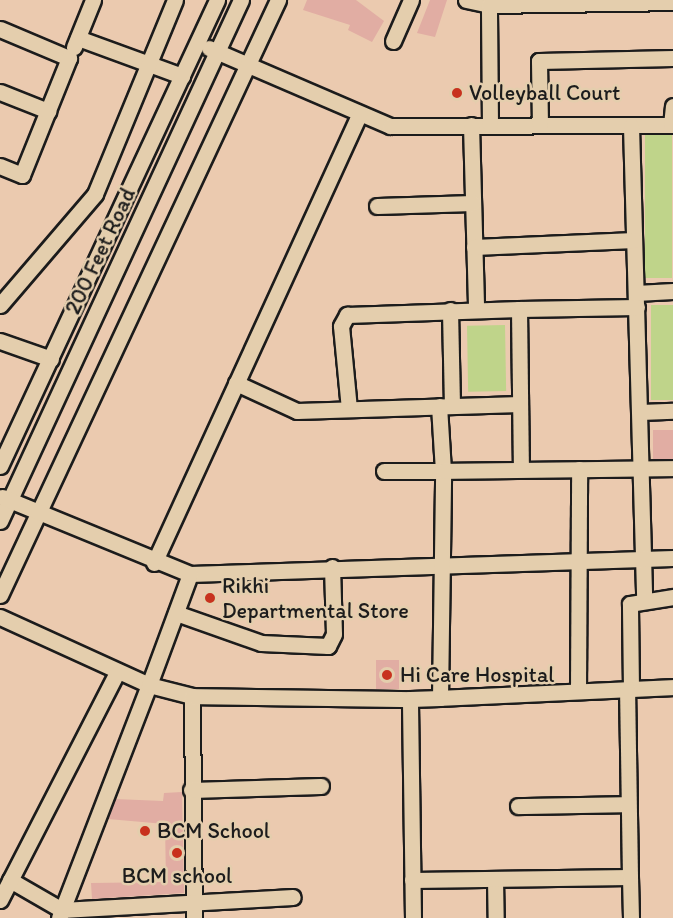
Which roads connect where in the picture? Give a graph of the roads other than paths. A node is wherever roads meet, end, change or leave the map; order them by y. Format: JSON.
{"nodes":[{"id":1,"x":93,"y":0,"type":"edge"},
{"id":2,"x":175,"y":0,"type":"edge"},
{"id":3,"x":217,"y":0,"type":"edge"},
{"id":4,"x":241,"y":0,"type":"edge"},
{"id":5,"x":279,"y":0,"type":"edge"},
{"id":6,"x":411,"y":0,"type":"edge"},
{"id":7,"x":466,"y":0,"type":"edge"},
{"id":8,"x":673,"y":2,"type":"edge"},
{"id":9,"x":489,"y":5,"type":"junction"},
{"id":10,"x":0,"y":29,"type":"edge"},
{"id":11,"x":78,"y":38,"type":"junction"},
{"id":12,"x":393,"y":41,"type":"dead end"},
{"id":13,"x":198,"y":43,"type":"junction"},
{"id":14,"x":217,"y":51,"type":"junction"},
{"id":15,"x":69,"y":58,"type":"junction"},
{"id":16,"x":673,"y":58,"type":"edge"},
{"id":17,"x":150,"y":64,"type":"junction"},
{"id":18,"x":248,"y":65,"type":"junction"},
{"id":19,"x":182,"y":76,"type":"junction"},
{"id":20,"x":0,"y":92,"type":"edge"},
{"id":21,"x":673,"y":106,"type":"edge"},
{"id":22,"x":48,"y":111,"type":"junction"},
{"id":23,"x":359,"y":115,"type":"junction"},
{"id":24,"x":471,"y":125,"type":"junction"},
{"id":25,"x":490,"y":125,"type":"junction"},
{"id":26,"x":540,"y":125,"type":"junction"},
{"id":27,"x":672,"y":125,"type":"edge"},
{"id":28,"x":631,"y":126,"type":"junction"},
{"id":29,"x":0,"y":166,"type":"edge"},
{"id":30,"x":473,"y":203,"type":"junction"},
{"id":31,"x":377,"y":206,"type":"dead end"},
{"id":32,"x":634,"y":240,"type":"junction"},
{"id":33,"x":474,"y":247,"type":"junction"},
{"id":34,"x":673,"y":291,"type":"edge"},
{"id":35,"x":636,"y":300,"type":"junction"},
{"id":36,"x":0,"y":305,"type":"edge"},
{"id":37,"x":476,"y":309,"type":"junction"},
{"id":38,"x":519,"y":309,"type":"junction"},
{"id":39,"x":450,"y":310,"type":"junction"},
{"id":40,"x":0,"y":341,"type":"edge"},
{"id":41,"x":51,"y":359,"type":"junction"},
{"id":42,"x":236,"y":383,"type":"junction"},
{"id":43,"x":520,"y":404,"type":"junction"},
{"id":44,"x":446,"y":406,"type":"junction"},
{"id":45,"x":349,"y":409,"type":"junction"},
{"id":46,"x":673,"y":411,"type":"edge"},
{"id":47,"x":640,"y":412,"type":"junction"},
{"id":48,"x":0,"y":466,"type":"edge"},
{"id":49,"x":642,"y":468,"type":"junction"},
{"id":50,"x":673,"y":468,"type":"edge"},
{"id":51,"x":521,"y":469,"type":"junction"},
{"id":52,"x":579,"y":469,"type":"junction"},
{"id":53,"x":384,"y":471,"type":"dead end"},
{"id":54,"x":443,"y":471,"type":"junction"},
{"id":55,"x":5,"y":499,"type":"edge"},
{"id":56,"x":39,"y":514,"type":"junction"},
{"id":57,"x":0,"y":520,"type":"edge"},
{"id":58,"x":673,"y":558,"type":"edge"},
{"id":59,"x":645,"y":559,"type":"junction"},
{"id":60,"x":579,"y":561,"type":"junction"},
{"id":61,"x":153,"y":563,"type":"junction"},
{"id":62,"x":439,"y":564,"type":"junction"},
{"id":63,"x":332,"y":567,"type":"junction"},
{"id":64,"x":190,"y":574,"type":"junction"},
{"id":65,"x":0,"y":595,"type":"edge"},
{"id":66,"x":673,"y":597,"type":"edge"},
{"id":67,"x":645,"y":598,"type":"junction"},
{"id":68,"x":176,"y":613,"type":"junction"},
{"id":69,"x":0,"y":617,"type":"edge"},
{"id":70,"x":116,"y":674,"type":"junction"},
{"id":71,"x":149,"y":685,"type":"junction"},
{"id":72,"x":673,"y":687,"type":"edge"},
{"id":73,"x":629,"y":689,"type":"junction"},
{"id":74,"x":578,"y":691,"type":"junction"},
{"id":75,"x":192,"y":696,"type":"junction"},
{"id":76,"x":440,"y":698,"type":"junction"},
{"id":77,"x":410,"y":699,"type":"junction"},
{"id":78,"x":321,"y":786,"type":"dead end"},
{"id":79,"x":191,"y":790,"type":"junction"},
{"id":80,"x":628,"y":804,"type":"junction"},
{"id":81,"x":518,"y":806,"type":"dead end"},
{"id":82,"x":630,"y":877,"type":"junction"},
{"id":83,"x":495,"y":879,"type":"junction"},
{"id":84,"x":10,"y":880,"type":"junction"},
{"id":85,"x":412,"y":880,"type":"junction"},
{"id":86,"x":293,"y":897,"type":"dead end"},
{"id":87,"x":0,"y":900,"type":"edge"},
{"id":88,"x":194,"y":911,"type":"edge"},
{"id":89,"x":60,"y":914,"type":"edge"},
{"id":90,"x":413,"y":918,"type":"edge"},
{"id":91,"x":496,"y":918,"type":"edge"},
{"id":92,"x":631,"y":918,"type":"edge"}],
"edges":[{"from":1,"to":11,"type":"street"},
{"from":2,"to":17,"type":"street"},
{"from":3,"to":13,"type":"street"},
{"from":4,"to":14,"type":"street","name":"200 Feet Road"},
{"from":5,"to":18,"type":"street"},
{"from":6,"to":12,"type":"street"},
{"from":7,"to":9,"type":"street"},
{"from":8,"to":9,"type":"street"},
{"from":9,"to":25,"type":"street"},
{"from":10,"to":15,"type":"street"},
{"from":11,"to":15,"type":"street"},
{"from":11,"to":17,"type":"street"},
{"from":13,"to":14,"type":"street"},
{"from":13,"to":19,"type":"street"},
{"from":14,"to":18,"type":"street"},
{"from":14,"to":55,"type":"street","name":"200 Feet Road"},
{"from":15,"to":22,"type":"street"},
{"from":16,"to":26,"type":"street"},
{"from":17,"to":19,"type":"street"},
{"from":17,"to":36,"type":"street"},
{"from":18,"to":23,"type":"street"},
{"from":18,"to":56,"type":"street"},
{"from":19,"to":41,"type":"street"},
{"from":20,"to":22,"type":"street"},
{"from":21,"to":27,"type":"street"},
{"from":22,"to":29,"type":"street"},
{"from":23,"to":24,"type":"street"},
{"from":23,"to":42,"type":"street"},
{"from":24,"to":25,"type":"street"},
{"from":24,"to":30,"type":"street"},
{"from":25,"to":26,"type":"street"},
{"from":26,"to":28,"type":"street"},
{"from":27,"to":28,"type":"street"},
{"from":28,"to":32,"type":"street"},
{"from":30,"to":31,"type":"street"},
{"from":30,"to":33,"type":"street"},
{"from":32,"to":33,"type":"street"},
{"from":32,"to":35,"type":"street"},
{"from":33,"to":37,"type":"street"},
{"from":34,"to":35,"type":"street"},
{"from":35,"to":38,"type":"street"},
{"from":35,"to":47,"type":"street"},
{"from":37,"to":38,"type":"street"},
{"from":37,"to":39,"type":"street"},
{"from":38,"to":43,"type":"street"},
{"from":39,"to":44,"type":"street"},
{"from":39,"to":45,"type":"street"},
{"from":40,"to":41,"type":"street"},
{"from":41,"to":48,"type":"street"},
{"from":42,"to":45,"type":"street"},
{"from":42,"to":61,"type":"street"},
{"from":43,"to":44,"type":"street"},
{"from":43,"to":51,"type":"street"},
{"from":44,"to":45,"type":"street"},
{"from":44,"to":54,"type":"street"},
{"from":46,"to":47,"type":"street"},
{"from":47,"to":49,"type":"street"},
{"from":49,"to":50,"type":"street"},
{"from":49,"to":52,"type":"street"},
{"from":49,"to":59,"type":"street"},
{"from":51,"to":52,"type":"street"},
{"from":51,"to":54,"type":"street"},
{"from":52,"to":60,"type":"street"},
{"from":53,"to":54,"type":"street"},
{"from":54,"to":62,"type":"street"},
{"from":55,"to":56,"type":"street"},
{"from":55,"to":57,"type":"street","name":"200 Feet Road"},
{"from":56,"to":61,"type":"street"},
{"from":56,"to":65,"type":"street"},
{"from":58,"to":59,"type":"street"},
{"from":59,"to":60,"type":"street"},
{"from":59,"to":67,"type":"street"},
{"from":60,"to":62,"type":"street"},
{"from":60,"to":74,"type":"street"},
{"from":61,"to":64,"type":"street"},
{"from":62,"to":63,"type":"street"},
{"from":62,"to":76,"type":"street"},
{"from":63,"to":64,"type":"street"},
{"from":63,"to":68,"type":"street"},
{"from":64,"to":68,"type":"street"},
{"from":66,"to":67,"type":"street"},
{"from":67,"to":73,"type":"street"},
{"from":68,"to":71,"type":"street"},
{"from":69,"to":70,"type":"street"},
{"from":70,"to":71,"type":"street"},
{"from":70,"to":84,"type":"street"},
{"from":71,"to":75,"type":"street"},
{"from":71,"to":89,"type":"street"},
{"from":72,"to":73,"type":"street"},
{"from":73,"to":74,"type":"street"},
{"from":73,"to":80,"type":"street"},
{"from":74,"to":76,"type":"street"},
{"from":75,"to":77,"type":"street"},
{"from":75,"to":79,"type":"street"},
{"from":76,"to":77,"type":"street"},
{"from":77,"to":85,"type":"street"},
{"from":78,"to":79,"type":"street"},
{"from":79,"to":88,"type":"street"},
{"from":80,"to":81,"type":"street"},
{"from":80,"to":82,"type":"street"},
{"from":82,"to":83,"type":"street"},
{"from":82,"to":92,"type":"street"},
{"from":83,"to":85,"type":"street"},
{"from":83,"to":91,"type":"street"},
{"from":84,"to":87,"type":"street"},
{"from":84,"to":89,"type":"street"},
{"from":85,"to":90,"type":"street"},
{"from":86,"to":88,"type":"street"},
{"from":88,"to":89,"type":"street"}]}
